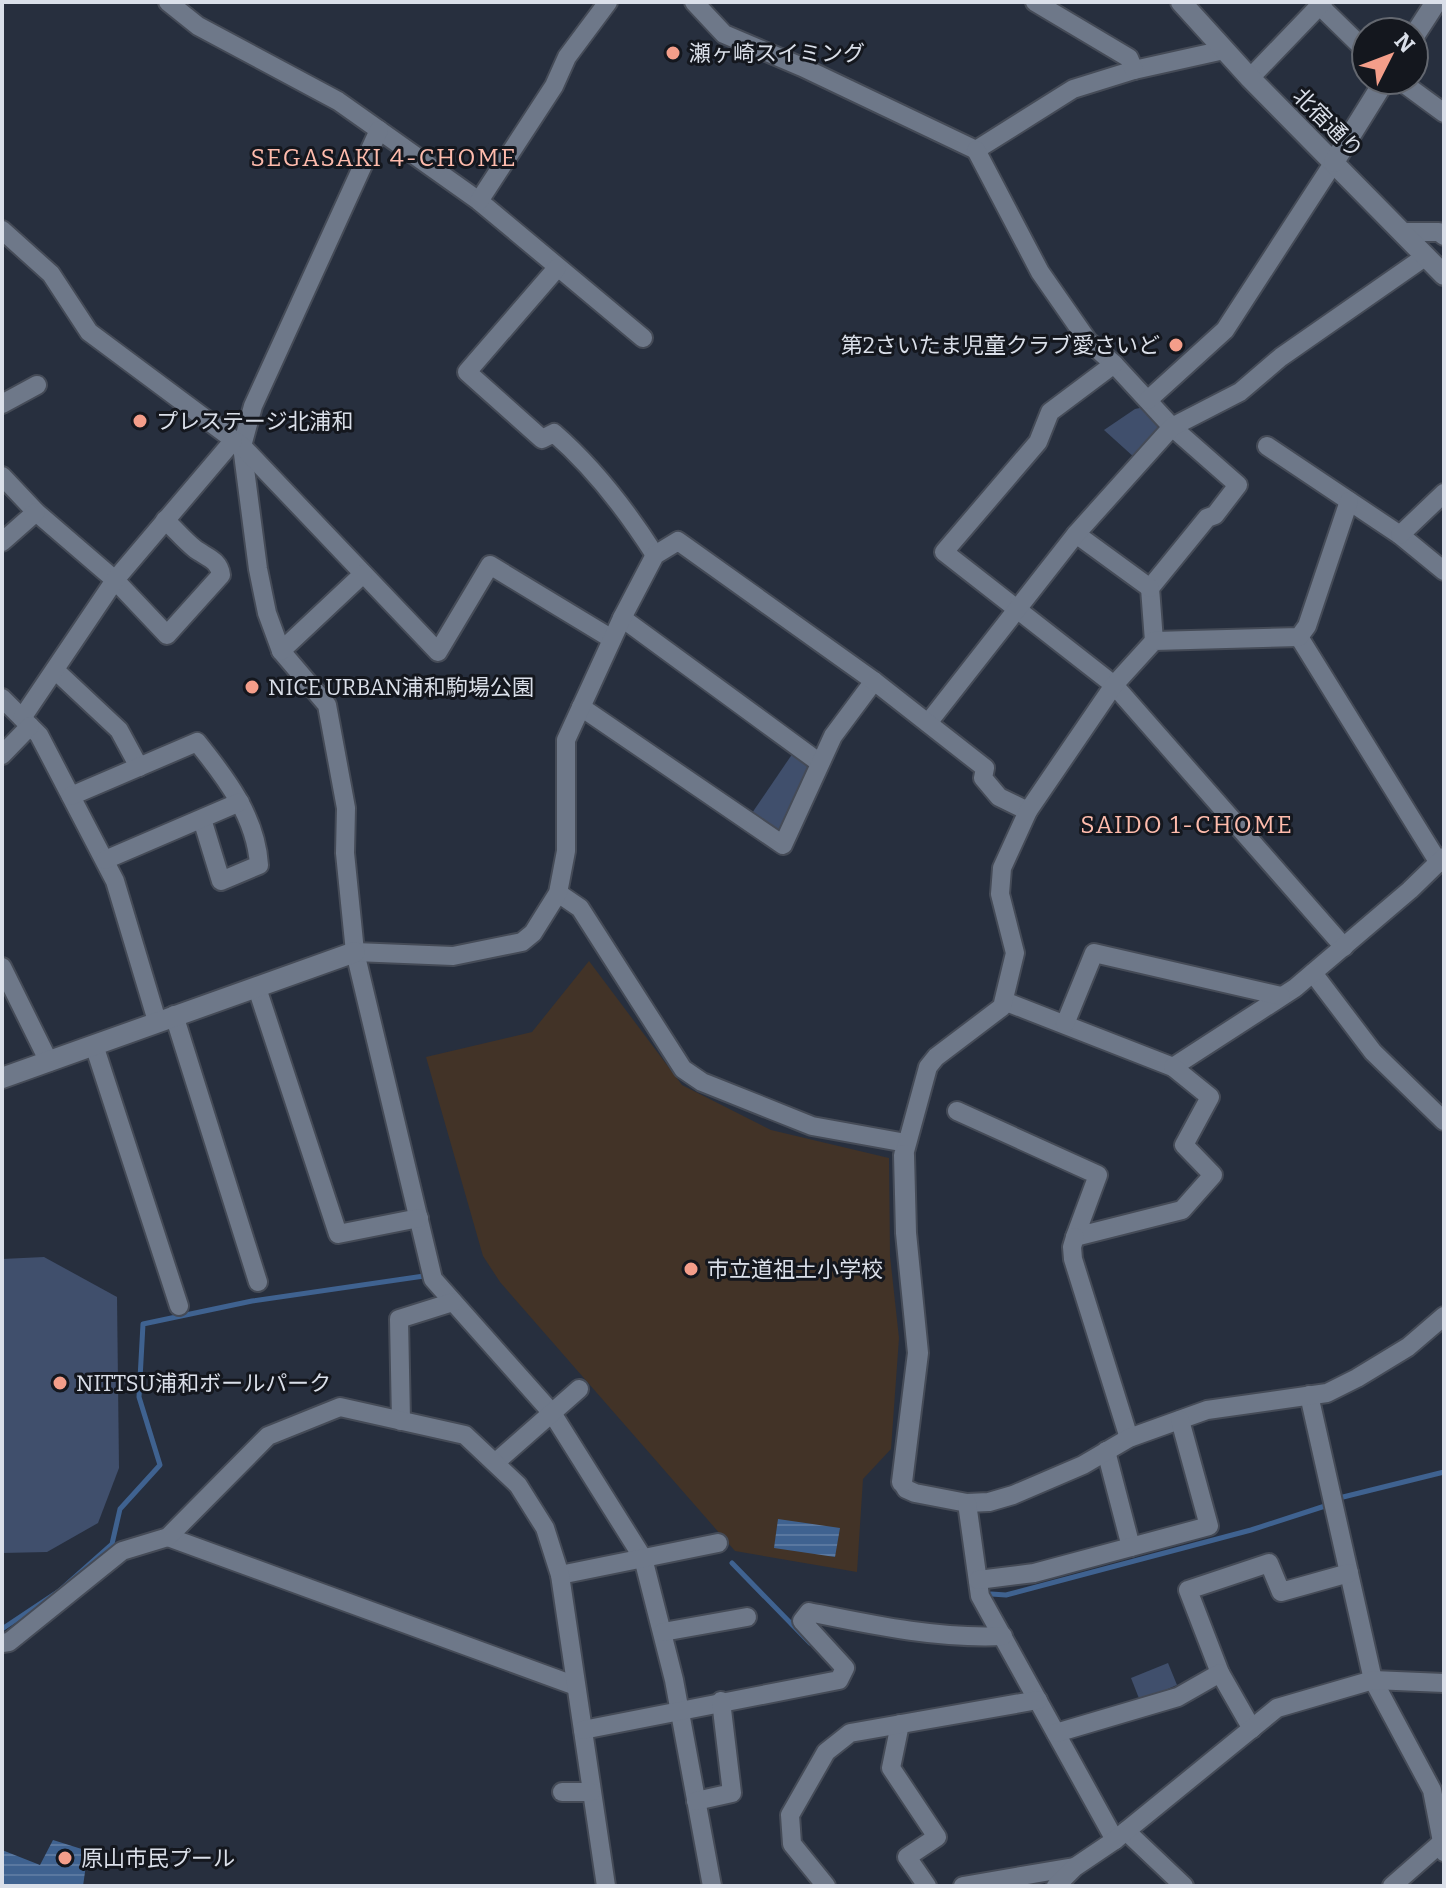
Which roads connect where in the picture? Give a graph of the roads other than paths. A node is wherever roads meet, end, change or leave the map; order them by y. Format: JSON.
{"nodes":[{"id":1,"x":168,"y":2,"type":"edge"},
{"id":2,"x":608,"y":2,"type":"edge"},
{"id":3,"x":1035,"y":2,"type":"edge"},
{"id":4,"x":1181,"y":2,"type":"edge"},
{"id":5,"x":697,"y":3,"type":"edge"},
{"id":6,"x":1321,"y":4,"type":"edge"},
{"id":7,"x":1350,"y":34,"type":"edge"},
{"id":8,"x":1224,"y":50,"type":"junction"},
{"id":9,"x":1134,"y":70,"type":"junction"},
{"id":10,"x":1250,"y":78,"type":"junction"},
{"id":11,"x":1375,"y":96,"type":"edge"},
{"id":12,"x":1421,"y":96,"type":"edge"},
{"id":13,"x":1444,"y":113,"type":"edge"},
{"id":14,"x":379,"y":130,"type":"junction"},
{"id":15,"x":976,"y":150,"type":"junction"},
{"id":16,"x":1334,"y":162,"type":"junction"},
{"id":17,"x":479,"y":201,"type":"junction"},
{"id":18,"x":2,"y":230,"type":"edge"},
{"id":19,"x":1404,"y":232,"type":"junction"},
{"id":20,"x":1444,"y":236,"type":"edge"},
{"id":21,"x":1426,"y":256,"type":"junction"},
{"id":22,"x":557,"y":268,"type":"junction"},
{"id":23,"x":1444,"y":275,"type":"edge"},
{"id":24,"x":643,"y":338,"type":"dead end"},
{"id":25,"x":1114,"y":364,"type":"junction"},
{"id":26,"x":37,"y":385,"type":"dead end"},
{"id":27,"x":1148,"y":400,"type":"junction"},
{"id":28,"x":2,"y":404,"type":"edge"},
{"id":29,"x":1172,"y":427,"type":"junction"},
{"id":30,"x":238,"y":443,"type":"junction"},
{"id":31,"x":1267,"y":446,"type":"dead end"},
{"id":32,"x":2,"y":476,"type":"edge"},
{"id":33,"x":1444,"y":493,"type":"edge"},
{"id":34,"x":1349,"y":501,"type":"junction"},
{"id":35,"x":36,"y":512,"type":"junction"},
{"id":36,"x":165,"y":520,"type":"junction"},
{"id":37,"x":1076,"y":534,"type":"junction"},
{"id":38,"x":1400,"y":535,"type":"junction"},
{"id":39,"x":2,"y":542,"type":"edge"},
{"id":40,"x":655,"y":555,"type":"junction"},
{"id":41,"x":1444,"y":571,"type":"edge"},
{"id":42,"x":363,"y":574,"type":"junction"},
{"id":43,"x":115,"y":580,"type":"junction"},
{"id":44,"x":1150,"y":588,"type":"junction"},
{"id":45,"x":1017,"y":609,"type":"junction"},
{"id":46,"x":622,"y":618,"type":"junction"},
{"id":47,"x":1299,"y":637,"type":"junction"},
{"id":48,"x":612,"y":639,"type":"junction"},
{"id":49,"x":1154,"y":641,"type":"junction"},
{"id":50,"x":281,"y":651,"type":"junction"},
{"id":51,"x":55,"y":670,"type":"junction"},
{"id":52,"x":874,"y":681,"type":"junction"},
{"id":53,"x":1114,"y":685,"type":"junction"},
{"id":54,"x":2,"y":698,"type":"edge"},
{"id":55,"x":581,"y":707,"type":"junction"},
{"id":56,"x":26,"y":722,"type":"junction"},
{"id":57,"x":928,"y":723,"type":"junction"},
{"id":58,"x":2,"y":755,"type":"edge"},
{"id":59,"x":820,"y":763,"type":"junction"},
{"id":60,"x":139,"y":767,"type":"junction"},
{"id":61,"x":71,"y":796,"type":"junction"},
{"id":62,"x":240,"y":802,"type":"junction"},
{"id":63,"x":1028,"y":811,"type":"junction"},
{"id":64,"x":202,"y":819,"type":"junction"},
{"id":65,"x":105,"y":860,"type":"junction"},
{"id":66,"x":1441,"y":860,"type":"edge"},
{"id":67,"x":558,"y":893,"type":"junction"},
{"id":68,"x":1344,"y":947,"type":"junction"},
{"id":69,"x":355,"y":952,"type":"junction"},
{"id":70,"x":2,"y":967,"type":"edge"},
{"id":71,"x":1313,"y":973,"type":"junction"},
{"id":72,"x":257,"y":988,"type":"junction"},
{"id":73,"x":1281,"y":996,"type":"junction"},
{"id":74,"x":1004,"y":1001,"type":"junction"},
{"id":75,"x":166,"y":1018,"type":"junction"},
{"id":76,"x":1065,"y":1024,"type":"junction"},
{"id":77,"x":94,"y":1045,"type":"junction"},
{"id":78,"x":49,"y":1062,"type":"junction"},
{"id":79,"x":1173,"y":1067,"type":"junction"},
{"id":80,"x":2,"y":1078,"type":"edge"},
{"id":81,"x":957,"y":1111,"type":"dead end"},
{"id":82,"x":1444,"y":1121,"type":"edge"},
{"id":83,"x":905,"y":1149,"type":"junction"},
{"id":84,"x":419,"y":1218,"type":"junction"},
{"id":85,"x":1075,"y":1237,"type":"junction"},
{"id":86,"x":258,"y":1282,"type":"dead end"},
{"id":87,"x":453,"y":1302,"type":"junction"},
{"id":88,"x":179,"y":1306,"type":"dead end"},
{"id":89,"x":1444,"y":1316,"type":"edge"},
{"id":90,"x":579,"y":1389,"type":"dead end"},
{"id":91,"x":1309,"y":1395,"type":"junction"},
{"id":92,"x":552,"y":1413,"type":"junction"},
{"id":93,"x":1180,"y":1420,"type":"junction"},
{"id":94,"x":401,"y":1421,"type":"junction"},
{"id":95,"x":1129,"y":1438,"type":"junction"},
{"id":96,"x":1106,"y":1451,"type":"junction"},
{"id":97,"x":496,"y":1462,"type":"junction"},
{"id":98,"x":902,"y":1482,"type":"joint"},
{"id":99,"x":967,"y":1503,"type":"junction"},
{"id":100,"x":168,"y":1537,"type":"junction"},
{"id":101,"x":718,"y":1543,"type":"dead end"},
{"id":102,"x":1131,"y":1547,"type":"junction"},
{"id":103,"x":643,"y":1558,"type":"junction"},
{"id":104,"x":1349,"y":1573,"type":"junction"},
{"id":105,"x":560,"y":1575,"type":"junction"},
{"id":106,"x":978,"y":1580,"type":"junction"},
{"id":107,"x":747,"y":1617,"type":"dead end"},
{"id":108,"x":663,"y":1632,"type":"junction"},
{"id":109,"x":1003,"y":1636,"type":"junction"},
{"id":110,"x":2,"y":1643,"type":"edge"},
{"id":111,"x":1220,"y":1673,"type":"junction"},
{"id":112,"x":1373,"y":1680,"type":"junction"},
{"id":113,"x":1444,"y":1683,"type":"edge"},
{"id":114,"x":576,"y":1686,"type":"junction"},
{"id":115,"x":1038,"y":1700,"type":"junction"},
{"id":116,"x":721,"y":1701,"type":"junction"},
{"id":117,"x":679,"y":1709,"type":"junction"},
{"id":118,"x":900,"y":1724,"type":"junction"},
{"id":119,"x":1252,"y":1729,"type":"junction"},
{"id":120,"x":583,"y":1730,"type":"junction"},
{"id":121,"x":1056,"y":1733,"type":"junction"},
{"id":122,"x":562,"y":1792,"type":"dead end"},
{"id":123,"x":591,"y":1792,"type":"junction"},
{"id":124,"x":696,"y":1801,"type":"junction"},
{"id":125,"x":1120,"y":1836,"type":"junction"},
{"id":126,"x":1442,"y":1848,"type":"edge"},
{"id":127,"x":1075,"y":1867,"type":"junction"},
{"id":128,"x":606,"y":1886,"type":"edge"},
{"id":129,"x":712,"y":1886,"type":"edge"},
{"id":130,"x":826,"y":1886,"type":"edge"},
{"id":131,"x":927,"y":1886,"type":"edge"},
{"id":132,"x":963,"y":1886,"type":"edge"},
{"id":133,"x":1056,"y":1886,"type":"edge"},
{"id":134,"x":1184,"y":1886,"type":"edge"},
{"id":135,"x":1392,"y":1886,"type":"edge"}],
"edges":[{"from":1,"to":14,"type":"street"},
{"from":2,"to":17,"type":"street"},
{"from":3,"to":9,"type":"street"},
{"from":4,"to":8,"type":"street","name":"北宿通り"},
{"from":5,"to":15,"type":"street"},
{"from":6,"to":7,"type":"street"},
{"from":6,"to":10,"type":"street"},
{"from":8,"to":9,"type":"street"},
{"from":8,"to":10,"type":"street","name":"北宿通り"},
{"from":9,"to":15,"type":"street"},
{"from":10,"to":16,"type":"street","name":"北宿通り"},
{"from":11,"to":16,"type":"street"},
{"from":12,"to":13,"type":"street"},
{"from":14,"to":17,"type":"street"},
{"from":14,"to":30,"type":"street"},
{"from":15,"to":25,"type":"street"},
{"from":16,"to":19,"type":"street","name":"北宿通り"},
{"from":16,"to":27,"type":"street"},
{"from":17,"to":22,"type":"street"},
{"from":18,"to":30,"type":"street"},
{"from":19,"to":20,"type":"street"},
{"from":19,"to":21,"type":"street","name":"北宿通り"},
{"from":21,"to":23,"type":"street","name":"北宿通り"},
{"from":21,"to":29,"type":"street"},
{"from":22,"to":24,"type":"street"},
{"from":22,"to":40,"type":"street"},
{"from":25,"to":27,"type":"street"},
{"from":25,"to":45,"type":"street"},
{"from":26,"to":28,"type":"street"},
{"from":27,"to":29,"type":"street"},
{"from":29,"to":37,"type":"street"},
{"from":29,"to":44,"type":"street"},
{"from":30,"to":36,"type":"street"},
{"from":30,"to":42,"type":"street"},
{"from":30,"to":50,"type":"street"},
{"from":31,"to":34,"type":"street"},
{"from":32,"to":35,"type":"street"},
{"from":33,"to":38,"type":"street"},
{"from":34,"to":38,"type":"street"},
{"from":34,"to":47,"type":"street"},
{"from":35,"to":39,"type":"street"},
{"from":35,"to":43,"type":"street"},
{"from":36,"to":43,"type":"street"},
{"from":36,"to":43,"type":"street"},
{"from":37,"to":44,"type":"street"},
{"from":37,"to":45,"type":"street"},
{"from":38,"to":41,"type":"street"},
{"from":40,"to":46,"type":"street"},
{"from":40,"to":52,"type":"street"},
{"from":42,"to":48,"type":"street"},
{"from":42,"to":50,"type":"street"},
{"from":43,"to":51,"type":"street"},
{"from":44,"to":49,"type":"street"},
{"from":45,"to":53,"type":"street"},
{"from":45,"to":57,"type":"street"},
{"from":46,"to":48,"type":"street"},
{"from":46,"to":59,"type":"street"},
{"from":47,"to":49,"type":"street"},
{"from":47,"to":66,"type":"street"},
{"from":48,"to":55,"type":"street"},
{"from":49,"to":53,"type":"street"},
{"from":50,"to":69,"type":"street"},
{"from":51,"to":56,"type":"street"},
{"from":51,"to":60,"type":"street"},
{"from":52,"to":57,"type":"street"},
{"from":52,"to":59,"type":"street"},
{"from":53,"to":63,"type":"street"},
{"from":53,"to":68,"type":"street"},
{"from":54,"to":56,"type":"street"},
{"from":55,"to":59,"type":"street"},
{"from":55,"to":67,"type":"street"},
{"from":56,"to":58,"type":"street"},
{"from":56,"to":61,"type":"street"},
{"from":57,"to":63,"type":"street"},
{"from":60,"to":61,"type":"street"},
{"from":60,"to":62,"type":"street"},
{"from":61,"to":65,"type":"street"},
{"from":62,"to":64,"type":"street"},
{"from":62,"to":64,"type":"street"},
{"from":63,"to":74,"type":"street"},
{"from":64,"to":65,"type":"street"},
{"from":65,"to":75,"type":"street"},
{"from":66,"to":68,"type":"street"},
{"from":67,"to":69,"type":"street"},
{"from":67,"to":83,"type":"street"},
{"from":68,"to":71,"type":"street"},
{"from":69,"to":72,"type":"street"},
{"from":69,"to":84,"type":"street"},
{"from":70,"to":78,"type":"street"},
{"from":71,"to":73,"type":"street"},
{"from":71,"to":82,"type":"street"},
{"from":72,"to":75,"type":"street"},
{"from":72,"to":84,"type":"street"},
{"from":73,"to":76,"type":"street"},
{"from":73,"to":79,"type":"street"},
{"from":74,"to":76,"type":"street"},
{"from":74,"to":83,"type":"street"},
{"from":75,"to":77,"type":"street"},
{"from":75,"to":86,"type":"street"},
{"from":76,"to":79,"type":"street"},
{"from":77,"to":78,"type":"street"},
{"from":77,"to":88,"type":"street"},
{"from":78,"to":80,"type":"street"},
{"from":79,"to":85,"type":"street"},
{"from":81,"to":85,"type":"street"},
{"from":83,"to":98,"type":"street"},
{"from":84,"to":87,"type":"street"},
{"from":85,"to":95,"type":"street"},
{"from":87,"to":92,"type":"street"},
{"from":87,"to":94,"type":"street"},
{"from":89,"to":91,"type":"street"},
{"from":90,"to":92,"type":"street"},
{"from":91,"to":93,"type":"street"},
{"from":91,"to":104,"type":"street"},
{"from":92,"to":97,"type":"street"},
{"from":92,"to":103,"type":"street"},
{"from":93,"to":95,"type":"street"},
{"from":93,"to":102,"type":"street"},
{"from":94,"to":97,"type":"street"},
{"from":94,"to":100,"type":"street"},
{"from":95,"to":96,"type":"street"},
{"from":96,"to":99,"type":"street"},
{"from":96,"to":102,"type":"street"},
{"from":97,"to":105,"type":"street"},
{"from":98,"to":99,"type":"street"},
{"from":99,"to":106,"type":"street"},
{"from":100,"to":110,"type":"street"},
{"from":100,"to":114,"type":"street"},
{"from":101,"to":103,"type":"street"},
{"from":102,"to":106,"type":"street"},
{"from":103,"to":105,"type":"street"},
{"from":103,"to":108,"type":"street"},
{"from":104,"to":111,"type":"street"},
{"from":104,"to":112,"type":"street"},
{"from":105,"to":114,"type":"street"},
{"from":106,"to":109,"type":"street"},
{"from":107,"to":108,"type":"street"},
{"from":108,"to":117,"type":"street"},
{"from":109,"to":115,"type":"street"},
{"from":109,"to":116,"type":"street"},
{"from":111,"to":119,"type":"street"},
{"from":111,"to":121,"type":"street"},
{"from":112,"to":113,"type":"street"},
{"from":112,"to":119,"type":"street"},
{"from":112,"to":126,"type":"street"},
{"from":114,"to":120,"type":"street"},
{"from":115,"to":118,"type":"street"},
{"from":115,"to":121,"type":"street"},
{"from":116,"to":117,"type":"street"},
{"from":116,"to":124,"type":"street"},
{"from":117,"to":120,"type":"street"},
{"from":117,"to":124,"type":"street"},
{"from":118,"to":130,"type":"street"},
{"from":118,"to":131,"type":"street"},
{"from":119,"to":125,"type":"street"},
{"from":120,"to":123,"type":"street"},
{"from":121,"to":125,"type":"street"},
{"from":122,"to":123,"type":"street"},
{"from":123,"to":128,"type":"street"},
{"from":124,"to":129,"type":"street"},
{"from":125,"to":127,"type":"street"},
{"from":125,"to":134,"type":"street"},
{"from":126,"to":135,"type":"street"},
{"from":127,"to":132,"type":"street"},
{"from":127,"to":133,"type":"street"}]}
